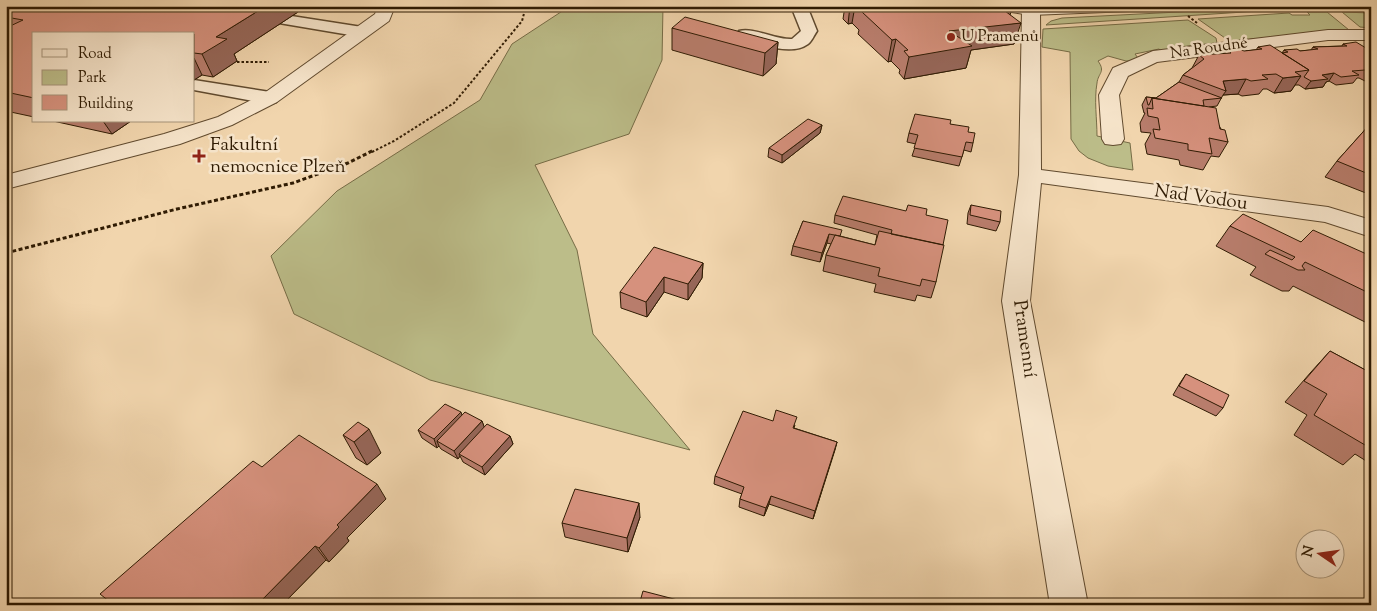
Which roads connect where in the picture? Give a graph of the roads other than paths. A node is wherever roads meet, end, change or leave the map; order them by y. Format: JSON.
{"nodes":[{"id":1,"x":387,"y":6,"type":"edge"},
{"id":2,"x":799,"y":6,"type":"edge"},
{"id":3,"x":1130,"y":6,"type":"edge"},
{"id":4,"x":1018,"y":8,"type":"edge"},
{"id":5,"x":285,"y":20,"type":"dead end"},
{"id":6,"x":733,"y":31,"type":"edge"},
{"id":7,"x":362,"y":32,"type":"junction"},
{"id":8,"x":1371,"y":35,"type":"edge"},
{"id":9,"x":195,"y":85,"type":"edge"},
{"id":10,"x":270,"y":98,"type":"junction"},
{"id":11,"x":1113,"y":139,"type":"dead end"},
{"id":12,"x":1030,"y":175,"type":"junction"},
{"id":13,"x":6,"y":182,"type":"edge"},
{"id":14,"x":1371,"y":229,"type":"edge"},
{"id":15,"x":1069,"y":605,"type":"edge"}],
"edges":[{"from":1,"to":7,"type":"street"},
{"from":2,"to":6,"type":"lane"},
{"from":3,"to":4,"type":"street"},
{"from":4,"to":12,"type":"street","name":"Pramenní"},
{"from":5,"to":7,"type":"lane"},
{"from":7,"to":10,"type":"street"},
{"from":8,"to":11,"type":"street","name":"Na Roudné"},
{"from":9,"to":10,"type":"lane"},
{"from":10,"to":13,"type":"street"},
{"from":12,"to":14,"type":"street","name":"Nad Vodou"},
{"from":12,"to":15,"type":"street","name":"Pramenní"}]}
